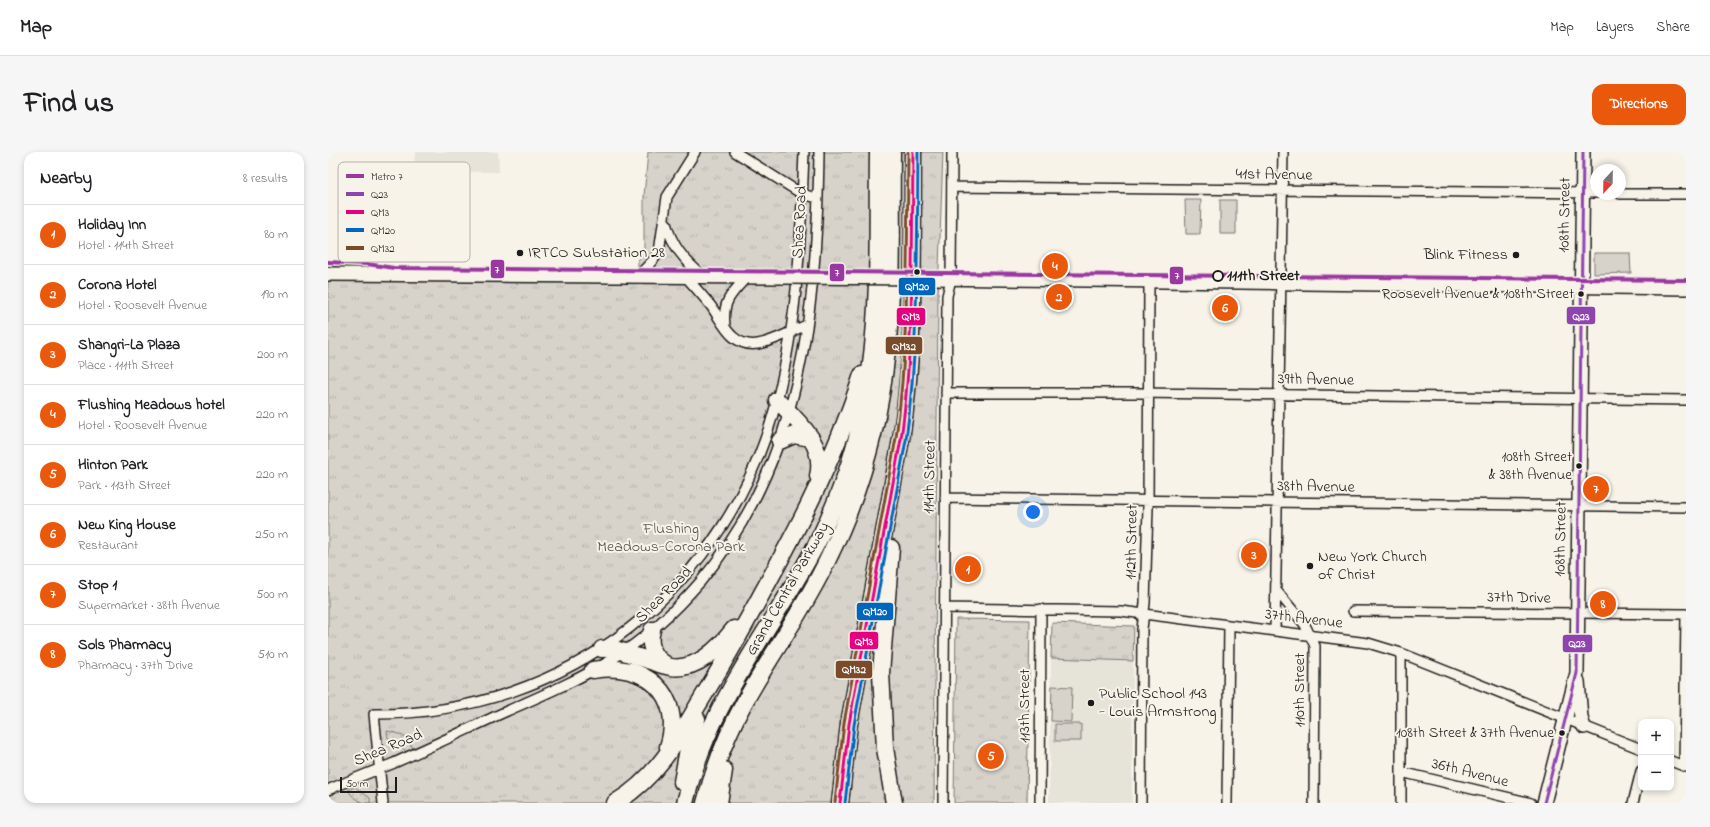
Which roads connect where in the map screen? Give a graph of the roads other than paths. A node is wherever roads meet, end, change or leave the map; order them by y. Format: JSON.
{"nodes":[{"id":1,"x":695,"y":152,"type":"edge"},
{"id":2,"x":735,"y":152,"type":"edge"},
{"id":3,"x":804,"y":152,"type":"edge"},
{"id":4,"x":819,"y":152,"type":"edge"},
{"id":5,"x":878,"y":152,"type":"edge"},
{"id":6,"x":892,"y":152,"type":"edge"},
{"id":7,"x":913,"y":152,"type":"edge"},
{"id":8,"x":952,"y":152,"type":"edge"},
{"id":9,"x":1283,"y":152,"type":"edge"},
{"id":10,"x":1583,"y":152,"type":"edge"},
{"id":11,"x":952,"y":187,"type":"junction"},
{"id":12,"x":1282,"y":190,"type":"junction"},
{"id":13,"x":1582,"y":193,"type":"junction"},
{"id":14,"x":1590,"y":193,"type":"edge"},
{"id":15,"x":802,"y":194,"type":"junction"},
{"id":16,"x":1626,"y":194,"type":"edge"},
{"id":17,"x":1686,"y":194,"type":"edge"},
{"id":18,"x":817,"y":198,"type":"junction"},
{"id":19,"x":664,"y":218,"type":"junction"},
{"id":20,"x":328,"y":274,"type":"edge"},
{"id":21,"x":638,"y":276,"type":"junction"},
{"id":22,"x":685,"y":276,"type":"junction"},
{"id":23,"x":703,"y":276,"type":"junction"},
{"id":24,"x":747,"y":276,"type":"junction"},
{"id":25,"x":951,"y":279,"type":"junction"},
{"id":26,"x":1149,"y":281,"type":"junction"},
{"id":27,"x":1282,"y":283,"type":"junction"},
{"id":28,"x":1581,"y":287,"type":"junction"},
{"id":29,"x":1686,"y":288,"type":"edge"},
{"id":30,"x":876,"y":311,"type":"junction"},
{"id":31,"x":807,"y":326,"type":"junction"},
{"id":32,"x":725,"y":328,"type":"junction"},
{"id":33,"x":791,"y":331,"type":"junction"},
{"id":34,"x":946,"y":392,"type":"junction"},
{"id":35,"x":1148,"y":393,"type":"junction"},
{"id":36,"x":1280,"y":395,"type":"junction"},
{"id":37,"x":1579,"y":398,"type":"junction"},
{"id":38,"x":777,"y":400,"type":"junction"},
{"id":39,"x":1686,"y":400,"type":"edge"},
{"id":40,"x":789,"y":412,"type":"junction"},
{"id":41,"x":903,"y":425,"type":"junction"},
{"id":42,"x":811,"y":438,"type":"junction"},
{"id":43,"x":780,"y":441,"type":"junction"},
{"id":44,"x":945,"y":498,"type":"junction"},
{"id":45,"x":1148,"y":501,"type":"junction"},
{"id":46,"x":1278,"y":502,"type":"junction"},
{"id":47,"x":1579,"y":505,"type":"junction"},
{"id":48,"x":1686,"y":506,"type":"edge"},
{"id":49,"x":802,"y":521,"type":"junction"},
{"id":50,"x":774,"y":572,"type":"junction"},
{"id":51,"x":1276,"y":590,"type":"junction"},
{"id":52,"x":944,"y":608,"type":"junction"},
{"id":53,"x":1041,"y":609,"type":"junction"},
{"id":54,"x":1353,"y":611,"type":"dead end"},
{"id":55,"x":1144,"y":613,"type":"junction"},
{"id":56,"x":1577,"y":613,"type":"junction"},
{"id":57,"x":1686,"y":614,"type":"edge"},
{"id":58,"x":1229,"y":624,"type":"junction"},
{"id":59,"x":652,"y":630,"type":"junction"},
{"id":60,"x":1275,"y":631,"type":"junction"},
{"id":61,"x":1310,"y":635,"type":"junction"},
{"id":62,"x":602,"y":648,"type":"junction"},
{"id":63,"x":624,"y":652,"type":"junction"},
{"id":64,"x":1401,"y":653,"type":"junction"},
{"id":65,"x":727,"y":656,"type":"junction"},
{"id":66,"x":672,"y":667,"type":"junction"},
{"id":67,"x":594,"y":670,"type":"junction"},
{"id":68,"x":1577,"y":673,"type":"junction"},
{"id":69,"x":1686,"y":686,"type":"edge"},
{"id":70,"x":751,"y":691,"type":"junction"},
{"id":71,"x":1565,"y":719,"type":"junction"},
{"id":72,"x":1584,"y":727,"type":"junction"},
{"id":73,"x":1638,"y":748,"type":"edge"},
{"id":74,"x":1674,"y":762,"type":"edge"},
{"id":75,"x":1685,"y":766,"type":"edge"},
{"id":76,"x":658,"y":767,"type":"junction"},
{"id":77,"x":379,"y":768,"type":"junction"},
{"id":78,"x":1401,"y":772,"type":"junction"},
{"id":79,"x":1638,"y":783,"type":"edge"},
{"id":80,"x":328,"y":790,"type":"edge"},
{"id":81,"x":383,"y":803,"type":"edge"},
{"id":82,"x":615,"y":803,"type":"edge"},
{"id":83,"x":679,"y":803,"type":"edge"},
{"id":84,"x":685,"y":803,"type":"edge"},
{"id":85,"x":705,"y":803,"type":"edge"},
{"id":86,"x":719,"y":803,"type":"edge"},
{"id":87,"x":840,"y":803,"type":"edge"},
{"id":88,"x":894,"y":803,"type":"edge"},
{"id":89,"x":943,"y":803,"type":"edge"},
{"id":90,"x":1040,"y":803,"type":"edge"},
{"id":91,"x":1141,"y":803,"type":"edge"},
{"id":92,"x":1227,"y":803,"type":"edge"},
{"id":93,"x":1314,"y":803,"type":"edge"},
{"id":94,"x":1401,"y":803,"type":"edge"},
{"id":95,"x":1531,"y":803,"type":"edge"},
{"id":96,"x":1544,"y":803,"type":"edge"},
{"id":97,"x":1633,"y":803,"type":"edge"}],
"edges":[{"from":1,"to":19,"type":"street"},
{"from":2,"to":15,"type":"street"},
{"from":3,"to":15,"type":"street","name":"Shea Road"},
{"from":4,"to":18,"type":"street","name":"Shea Road"},
{"from":5,"to":30,"type":"highway","name":"Grand Central Parkway"},
{"from":6,"to":70,"type":"highway","name":"Grand Central Parkway"},
{"from":7,"to":41,"type":"highway"},
{"from":8,"to":11,"type":"street","name":"114th Street"},
{"from":9,"to":12,"type":"street"},
{"from":10,"to":13,"type":"main road","name":"108th Street"},
{"from":11,"to":12,"type":"street","name":"41st Avenue"},
{"from":11,"to":25,"type":"street","name":"114th Street"},
{"from":12,"to":13,"type":"street","name":"41st Avenue"},
{"from":12,"to":27,"type":"street"},
{"from":13,"to":14,"type":"street","name":"41st Avenue"},
{"from":13,"to":28,"type":"main road","name":"108th Street"},
{"from":15,"to":18,"type":"street"},
{"from":15,"to":33,"type":"street","name":"Shea Road"},
{"from":16,"to":17,"type":"street"},
{"from":18,"to":31,"type":"street","name":"Shea Road"},
{"from":19,"to":21,"type":"street"},
{"from":19,"to":23,"type":"street"},
{"from":20,"to":21,"type":"main road"},
{"from":21,"to":22,"type":"main road"},
{"from":22,"to":23,"type":"main road"},
{"from":22,"to":32,"type":"street"},
{"from":23,"to":24,"type":"main road"},
{"from":24,"to":25,"type":"main road","bridge":true},
{"from":24,"to":32,"type":"street"},
{"from":25,"to":26,"type":"main road"},
{"from":25,"to":34,"type":"street","name":"114th Street"},
{"from":26,"to":27,"type":"main road"},
{"from":26,"to":35,"type":"street","name":"112th Street"},
{"from":27,"to":28,"type":"main road"},
{"from":27,"to":36,"type":"street"},
{"from":28,"to":29,"type":"main road"},
{"from":28,"to":37,"type":"main road","name":"108th Street"},
{"from":30,"to":49,"type":"highway"},
{"from":30,"to":84,"type":"highway","name":"Grand Central Parkway"},
{"from":31,"to":33,"type":"street"},
{"from":31,"to":40,"type":"street","name":"Shea Road"},
{"from":32,"to":33,"type":"street"},
{"from":33,"to":38,"type":"street","name":"Shea Road"},
{"from":34,"to":35,"type":"street","name":"39th Avenue"},
{"from":34,"to":44,"type":"street","name":"114th Street"},
{"from":35,"to":36,"type":"street","name":"39th Avenue"},
{"from":35,"to":45,"type":"street","name":"112th Street"},
{"from":36,"to":37,"type":"street","name":"39th Avenue"},
{"from":36,"to":46,"type":"street"},
{"from":37,"to":39,"type":"street","name":"39th Avenue"},
{"from":37,"to":47,"type":"main road","name":"108th Street"},
{"from":38,"to":40,"type":"highway"},
{"from":38,"to":62,"type":"street","name":"Shea Road"},
{"from":40,"to":42,"type":"highway"},
{"from":40,"to":43,"type":"street","name":"Shea Road"},
{"from":41,"to":87,"type":"highway"},
{"from":41,"to":88,"type":"highway"},
{"from":42,"to":43,"type":"highway"},
{"from":42,"to":49,"type":"highway"},
{"from":43,"to":59,"type":"street","name":"Shea Road"},
{"from":44,"to":45,"type":"street","name":"38th Avenue"},
{"from":44,"to":52,"type":"street","name":"114th Street"},
{"from":45,"to":46,"type":"street","name":"38th Avenue"},
{"from":45,"to":55,"type":"street","name":"112th Street"},
{"from":46,"to":47,"type":"street","name":"38th Avenue"},
{"from":46,"to":51,"type":"street"},
{"from":47,"to":48,"type":"street","name":"38th Avenue"},
{"from":47,"to":56,"type":"main road","name":"108th Street"},
{"from":49,"to":50,"type":"highway"},
{"from":50,"to":65,"type":"highway"},
{"from":50,"to":66,"type":"highway"},
{"from":51,"to":60,"type":"street"},
{"from":51,"to":61,"type":"street","name":"110th Street"},
{"from":52,"to":53,"type":"street","name":"37th Avenue"},
{"from":52,"to":89,"type":"street","name":"114th Street"},
{"from":53,"to":55,"type":"street","name":"37th Avenue"},
{"from":53,"to":90,"type":"street","name":"113th Street"},
{"from":54,"to":56,"type":"street","name":"37th Drive"},
{"from":55,"to":58,"type":"street","name":"37th Avenue"},
{"from":55,"to":91,"type":"street","name":"112th Street"},
{"from":56,"to":57,"type":"street","name":"37th Drive"},
{"from":56,"to":68,"type":"main road","name":"108th Street"},
{"from":57,"to":69,"type":"street"},
{"from":58,"to":60,"type":"street","name":"37th Avenue"},
{"from":58,"to":92,"type":"street"},
{"from":59,"to":63,"type":"street","name":"Shea Road"},
{"from":59,"to":66,"type":"highway"},
{"from":60,"to":61,"type":"street","name":"37th Avenue"},
{"from":61,"to":64,"type":"street","name":"37th Avenue"},
{"from":61,"to":93,"type":"street","name":"110th Street"},
{"from":62,"to":63,"type":"highway"},
{"from":62,"to":77,"type":"street","name":"Shea Road"},
{"from":63,"to":66,"type":"highway"},
{"from":63,"to":67,"type":"street","name":"Shea Road"},
{"from":64,"to":71,"type":"street","name":"37th Avenue"},
{"from":64,"to":78,"type":"street"},
{"from":65,"to":76,"type":"highway"},
{"from":65,"to":83,"type":"highway"},
{"from":67,"to":76,"type":"highway"},
{"from":67,"to":77,"type":"street","name":"Shea Road"},
{"from":68,"to":71,"type":"main road","name":"108th Street"},
{"from":68,"to":72,"type":"main road"},
{"from":69,"to":75,"type":"street"},
{"from":70,"to":85,"type":"highway","name":"Grand Central Parkway"},
{"from":70,"to":86,"type":"highway"},
{"from":71,"to":72,"type":"street","name":"37th Avenue"},
{"from":71,"to":96,"type":"main road","name":"108th Street"},
{"from":72,"to":73,"type":"street","name":"37th Avenue"},
{"from":74,"to":75,"type":"street"},
{"from":76,"to":82,"type":"highway"},
{"from":77,"to":80,"type":"street","name":"Shea Road"},
{"from":77,"to":81,"type":"street"},
{"from":78,"to":94,"type":"street"},
{"from":78,"to":95,"type":"street","name":"36th Avenue"},
{"from":79,"to":97,"type":"street"}]}
